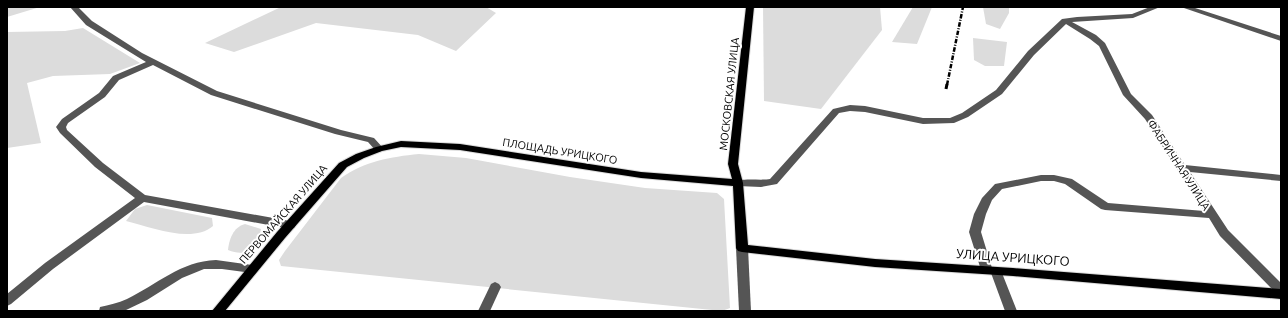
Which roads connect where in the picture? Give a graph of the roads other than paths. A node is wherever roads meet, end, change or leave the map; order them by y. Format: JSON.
{"nodes":[{"id":1,"x":74,"y":7,"type":"edge"},
{"id":2,"x":750,"y":7,"type":"edge"},
{"id":3,"x":1156,"y":7,"type":"edge"},
{"id":4,"x":1185,"y":7,"type":"edge"},
{"id":5,"x":1065,"y":21,"type":"junction"},
{"id":6,"x":1281,"y":39,"type":"edge"},
{"id":7,"x":153,"y":62,"type":"junction"},
{"id":8,"x":379,"y":149,"type":"junction"},
{"id":9,"x":1182,"y":168,"type":"junction"},
{"id":10,"x":1281,"y":178,"type":"edge"},
{"id":11,"x":738,"y":183,"type":"junction"},
{"id":12,"x":142,"y":198,"type":"junction"},
{"id":13,"x":1212,"y":215,"type":"junction"},
{"id":14,"x":290,"y":225,"type":"junction"},
{"id":15,"x":742,"y":248,"type":"junction"},
{"id":16,"x":252,"y":269,"type":"junction"},
{"id":17,"x":991,"y":270,"type":"junction"},
{"id":18,"x":495,"y":287,"type":"dead end"},
{"id":19,"x":1281,"y":293,"type":"edge"},
{"id":20,"x":7,"y":301,"type":"edge"},
{"id":21,"x":105,"y":311,"type":"edge"},
{"id":22,"x":218,"y":311,"type":"edge"},
{"id":23,"x":484,"y":311,"type":"edge"},
{"id":24,"x":745,"y":311,"type":"edge"},
{"id":25,"x":1011,"y":311,"type":"edge"}],
"edges":[{"from":1,"to":7,"type":"street"},
{"from":2,"to":11,"type":"main road","name":"МОСКОВСКАЯ УЛИЦА"},
{"from":3,"to":5,"type":"street"},
{"from":4,"to":6,"type":"street"},
{"from":5,"to":9,"type":"street","name":"ФАБРИЧНАЯ УЛИЦА"},
{"from":5,"to":11,"type":"street"},
{"from":7,"to":8,"type":"street"},
{"from":7,"to":12,"type":"street"},
{"from":8,"to":11,"type":"main road","name":"ПЛОЩАДЬ УРИЦКОГО"},
{"from":8,"to":14,"type":"main road","name":"ПЕРВОМАЙСКАЯ УЛИЦА"},
{"from":9,"to":10,"type":"street"},
{"from":9,"to":13,"type":"street","name":"ФАБРИЧНАЯ УЛИЦА"},
{"from":11,"to":15,"type":"main road","name":"МОСКОВСКАЯ УЛИЦА"},
{"from":12,"to":14,"type":"street"},
{"from":12,"to":20,"type":"street"},
{"from":13,"to":17,"type":"street"},
{"from":13,"to":19,"type":"street","name":"ФАБРИЧНАЯ УЛИЦА"},
{"from":14,"to":16,"type":"main road","name":"ПЕРВОМАЙСКАЯ УЛИЦА"},
{"from":15,"to":17,"type":"main road","name":"УЛИЦА УРИЦКОГО"},
{"from":15,"to":24,"type":"street"},
{"from":16,"to":21,"type":"street"},
{"from":16,"to":22,"type":"main road","name":"ПЕРВОМАЙСКАЯ УЛИЦА"},
{"from":17,"to":19,"type":"main road","name":"УЛИЦА УРИЦКОГО"},
{"from":17,"to":25,"type":"street"},
{"from":18,"to":23,"type":"street"}]}
